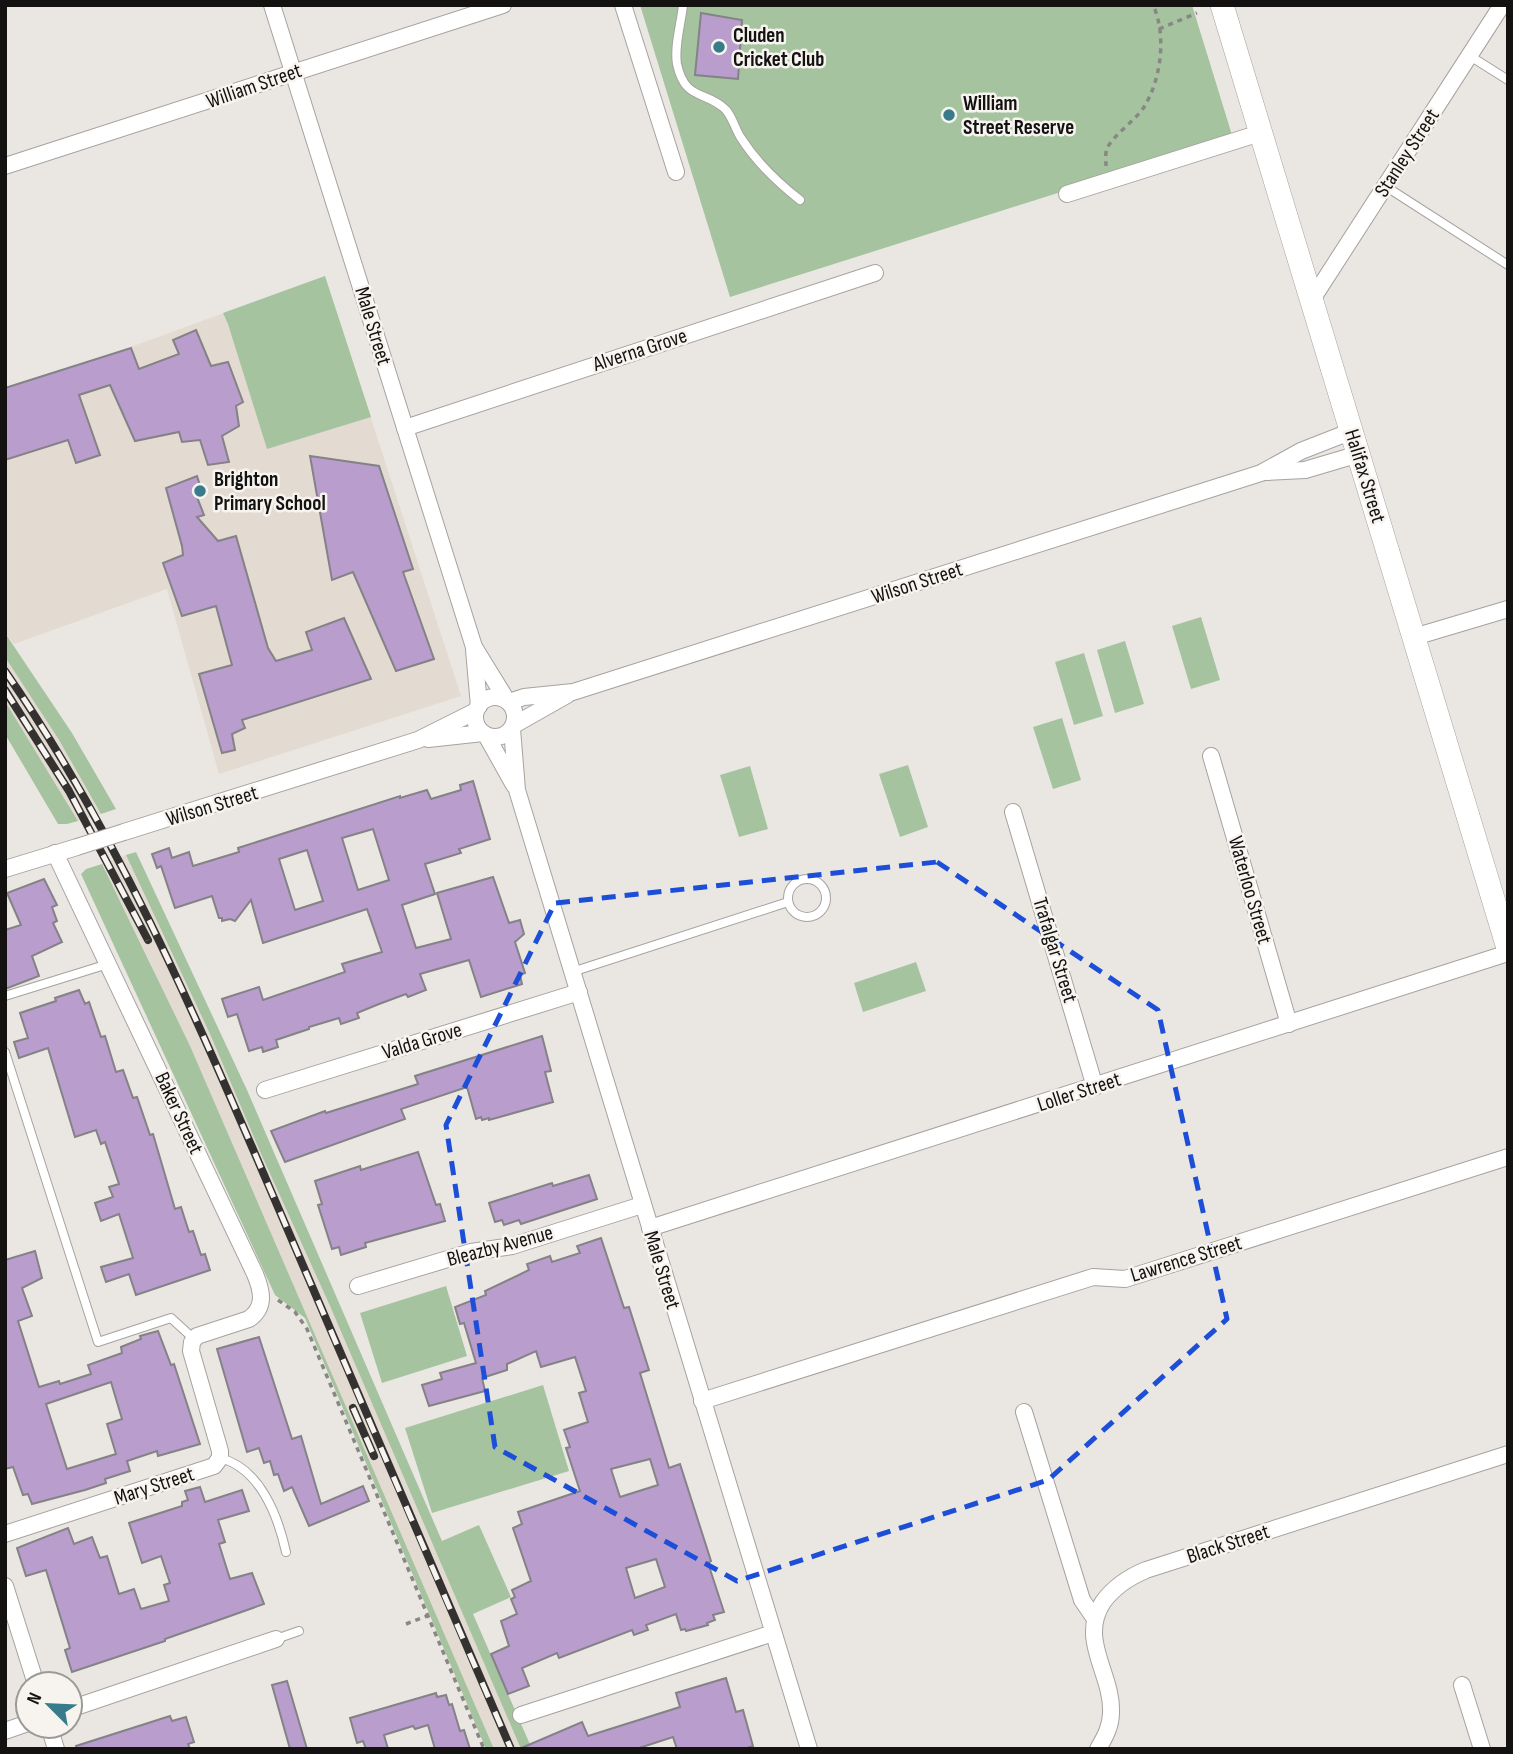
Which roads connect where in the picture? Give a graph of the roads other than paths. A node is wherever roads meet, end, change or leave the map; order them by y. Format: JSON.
{"nodes":[{"id":1,"x":272,"y":5,"type":"edge"},
{"id":2,"x":503,"y":5,"type":"edge"},
{"id":3,"x":623,"y":5,"type":"edge"},
{"id":4,"x":683,"y":5,"type":"edge"},
{"id":5,"x":1222,"y":5,"type":"edge"},
{"id":6,"x":1502,"y":5,"type":"edge"},
{"id":7,"x":1469,"y":56,"type":"junction"},
{"id":8,"x":293,"y":72,"type":"junction"},
{"id":9,"x":1508,"y":80,"type":"edge"},
{"id":10,"x":1260,"y":133,"type":"junction"},
{"id":11,"x":5,"y":166,"type":"edge"},
{"id":12,"x":676,"y":173,"type":"dead end"},
{"id":13,"x":1385,"y":186,"type":"junction"},
{"id":14,"x":1067,"y":194,"type":"dead end"},
{"id":15,"x":800,"y":200,"type":"dead end"},
{"id":16,"x":1508,"y":265,"type":"edge"},
{"id":17,"x":876,"y":273,"type":"dead end"},
{"id":18,"x":1311,"y":301,"type":"junction"},
{"id":19,"x":405,"y":428,"type":"junction"},
{"id":20,"x":1352,"y":431,"type":"junction"},
{"id":21,"x":1359,"y":454,"type":"junction"},
{"id":22,"x":1261,"y":473,"type":"junction"},
{"id":23,"x":1508,"y":609,"type":"edge"},
{"id":24,"x":1414,"y":637,"type":"junction"},
{"id":25,"x":474,"y":648,"type":"junction"},
{"id":26,"x":573,"y":692,"type":"junction"},
{"id":27,"x":507,"y":701,"type":"junction"},
{"id":28,"x":477,"y":708,"type":"junction"},
{"id":29,"x":513,"y":727,"type":"junction"},
{"id":30,"x":485,"y":734,"type":"junction"},
{"id":31,"x":418,"y":740,"type":"junction"},
{"id":32,"x":1211,"y":755,"type":"dead end"},
{"id":33,"x":517,"y":790,"type":"junction"},
{"id":34,"x":1013,"y":812,"type":"dead end"},
{"id":35,"x":55,"y":853,"type":"junction"},
{"id":36,"x":5,"y":869,"type":"edge"},
{"id":37,"x":788,"y":902,"type":"junction"},
{"id":38,"x":1508,"y":948,"type":"edge"},
{"id":39,"x":1508,"y":954,"type":"edge"},
{"id":40,"x":108,"y":964,"type":"junction"},
{"id":41,"x":572,"y":972,"type":"junction"},
{"id":42,"x":579,"y":992,"type":"junction"},
{"id":43,"x":5,"y":996,"type":"edge"},
{"id":44,"x":1289,"y":1024,"type":"junction"},
{"id":45,"x":5,"y":1052,"type":"edge"},
{"id":46,"x":1095,"y":1087,"type":"junction"},
{"id":47,"x":265,"y":1090,"type":"dead end"},
{"id":48,"x":1508,"y":1157,"type":"edge"},
{"id":49,"x":642,"y":1205,"type":"junction"},
{"id":50,"x":650,"y":1228,"type":"junction"},
{"id":51,"x":358,"y":1286,"type":"dead end"},
{"id":52,"x":194,"y":1339,"type":"junction"},
{"id":53,"x":702,"y":1401,"type":"junction"},
{"id":54,"x":1024,"y":1412,"type":"dead end"},
{"id":55,"x":1508,"y":1454,"type":"edge"},
{"id":56,"x":220,"y":1458,"type":"junction"},
{"id":57,"x":5,"y":1534,"type":"edge"},
{"id":58,"x":286,"y":1552,"type":"dead end"},
{"id":59,"x":5,"y":1586,"type":"edge"},
{"id":60,"x":1095,"y":1619,"type":"junction"},
{"id":61,"x":299,"y":1631,"type":"dead end"},
{"id":62,"x":773,"y":1633,"type":"junction"},
{"id":63,"x":276,"y":1639,"type":"joint"},
{"id":64,"x":32,"y":1670,"type":"edge"},
{"id":65,"x":1462,"y":1685,"type":"dead end"},
{"id":66,"x":84,"y":1704,"type":"edge"},
{"id":67,"x":521,"y":1715,"type":"dead end"},
{"id":68,"x":809,"y":1749,"type":"edge"},
{"id":69,"x":1098,"y":1749,"type":"edge"},
{"id":70,"x":1482,"y":1749,"type":"edge"}],
"edges":[{"from":1,"to":8,"type":"street","name":"Male Street"},
{"from":2,"to":8,"type":"street","name":"William Street"},
{"from":3,"to":12,"type":"street"},
{"from":4,"to":15,"type":"lane"},
{"from":5,"to":10,"type":"street","name":"Halifax Street"},
{"from":6,"to":7,"type":"street","name":"Stanley Street"},
{"from":7,"to":9,"type":"lane"},
{"from":7,"to":13,"type":"street","name":"Stanley Street"},
{"from":8,"to":11,"type":"street","name":"William Street"},
{"from":8,"to":19,"type":"street","name":"Male Street"},
{"from":10,"to":14,"type":"street"},
{"from":10,"to":18,"type":"street","name":"Halifax Street"},
{"from":13,"to":16,"type":"lane"},
{"from":13,"to":18,"type":"street","name":"Stanley Street"},
{"from":17,"to":19,"type":"street","name":"Alverna Grove"},
{"from":18,"to":20,"type":"street","name":"Halifax Street"},
{"from":19,"to":25,"type":"street","name":"Male Street"},
{"from":20,"to":21,"type":"street","name":"Halifax Street"},
{"from":20,"to":22,"type":"street","name":"Wilson Street"},
{"from":21,"to":22,"type":"street","name":"Wilson Street"},
{"from":21,"to":24,"type":"street","name":"Halifax Street"},
{"from":22,"to":26,"type":"street","name":"Wilson Street"},
{"from":23,"to":24,"type":"street"},
{"from":24,"to":38,"type":"street","name":"Halifax Street"},
{"from":25,"to":27,"type":"street","name":"Male Street"},
{"from":25,"to":28,"type":"street","name":"Male Street"},
{"from":26,"to":27,"type":"street","name":"Wilson Street"},
{"from":26,"to":29,"type":"street","name":"Wilson Street"},
{"from":27,"to":28,"type":"street"},
{"from":27,"to":29,"type":"street"},
{"from":28,"to":30,"type":"street"},
{"from":28,"to":31,"type":"street","name":"Wilson Street"},
{"from":29,"to":30,"type":"street"},
{"from":29,"to":33,"type":"street","name":"Male Street"},
{"from":30,"to":31,"type":"street","name":"Wilson Street"},
{"from":30,"to":33,"type":"street","name":"Male Street"},
{"from":31,"to":35,"type":"street","name":"Wilson Street","bridge":true},
{"from":32,"to":44,"type":"street","name":"Waterloo Street"},
{"from":33,"to":41,"type":"street","name":"Male Street"},
{"from":34,"to":46,"type":"street","name":"Trafalgar Street"},
{"from":35,"to":36,"type":"street","name":"Wilson Street"},
{"from":35,"to":40,"type":"street","name":"Baker Street"},
{"from":37,"to":37,"type":"lane"},
{"from":37,"to":41,"type":"lane"},
{"from":39,"to":44,"type":"street","name":"Loller Street"},
{"from":40,"to":43,"type":"lane"},
{"from":40,"to":52,"type":"street","name":"Baker Street"},
{"from":41,"to":42,"type":"street","name":"Male Street"},
{"from":42,"to":47,"type":"street","name":"Valda Grove"},
{"from":42,"to":49,"type":"street","name":"Male Street"},
{"from":44,"to":46,"type":"street","name":"Loller Street"},
{"from":45,"to":52,"type":"lane"},
{"from":46,"to":50,"type":"street","name":"Loller Street"},
{"from":48,"to":53,"type":"street","name":"Lawrence Street"},
{"from":49,"to":50,"type":"street","name":"Male Street"},
{"from":49,"to":51,"type":"street","name":"Bleazby Avenue"},
{"from":50,"to":53,"type":"street","name":"Male Street"},
{"from":52,"to":56,"type":"street","name":"Mary Street"},
{"from":53,"to":62,"type":"street","name":"Male Street"},
{"from":54,"to":60,"type":"street"},
{"from":55,"to":60,"type":"street","name":"Black Street"},
{"from":56,"to":57,"type":"street","name":"Mary Street"},
{"from":56,"to":58,"type":"lane"},
{"from":59,"to":64,"type":"street"},
{"from":60,"to":69,"type":"street"},
{"from":61,"to":63,"type":"lane"},
{"from":62,"to":67,"type":"street"},
{"from":62,"to":68,"type":"street","name":"Male Street"},
{"from":63,"to":66,"type":"street"},
{"from":65,"to":70,"type":"street"}]}
